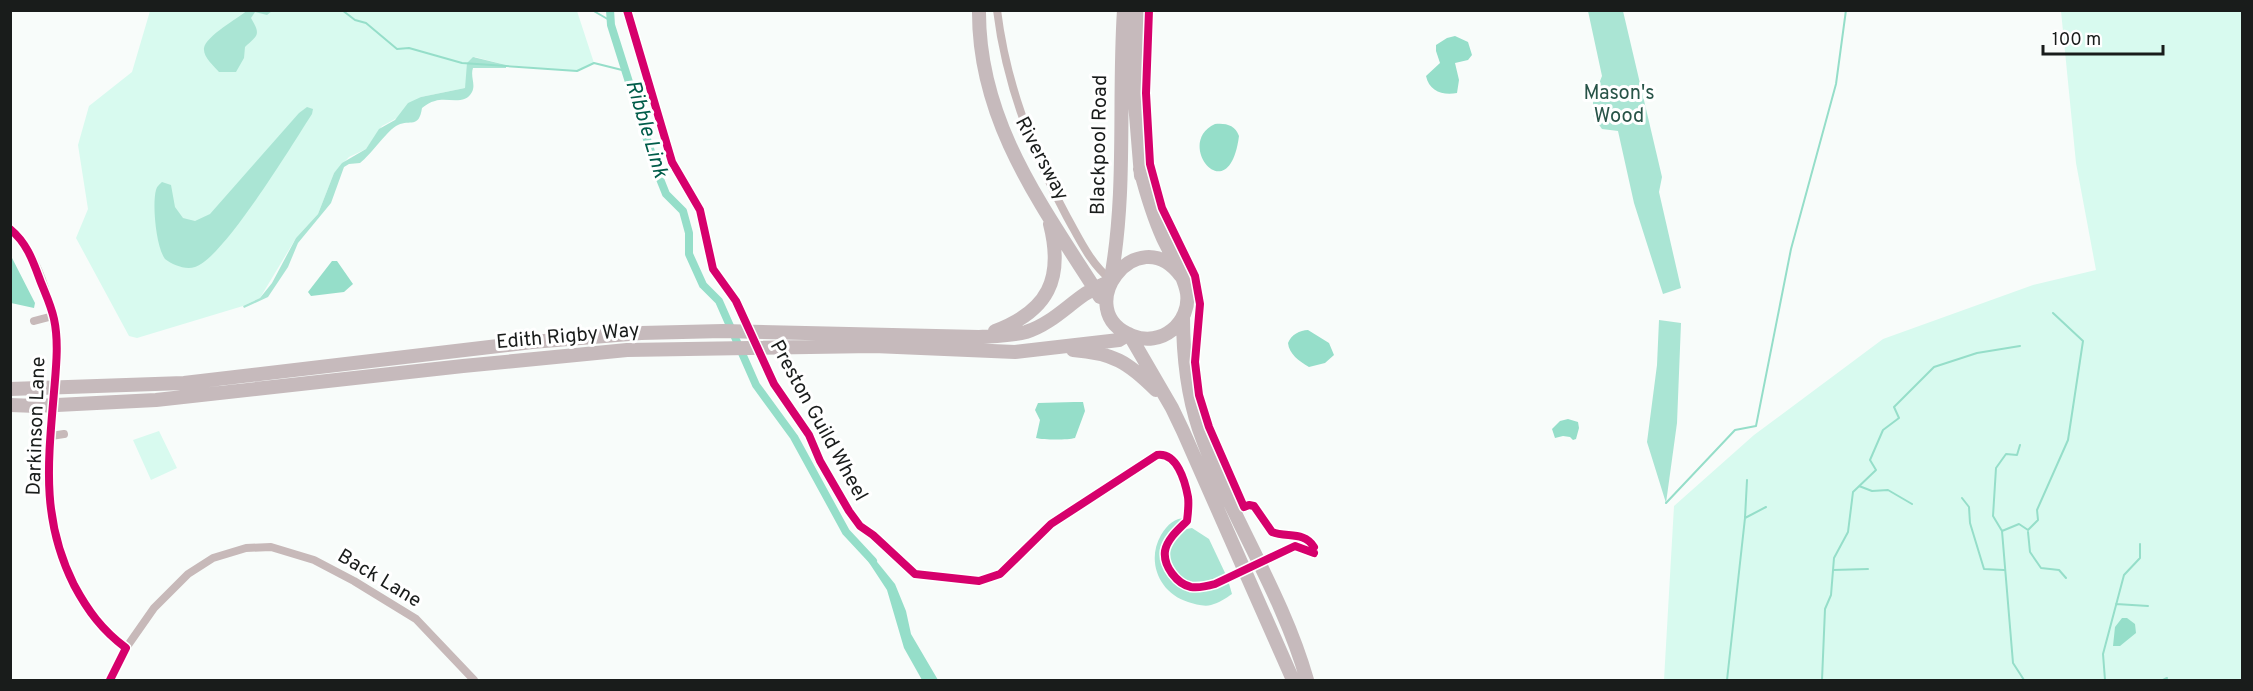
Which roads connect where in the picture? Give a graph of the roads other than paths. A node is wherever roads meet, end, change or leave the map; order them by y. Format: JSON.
{"nodes":[{"id":1,"x":979,"y":10,"type":"edge"},
{"id":2,"x":997,"y":10,"type":"edge"},
{"id":3,"x":1124,"y":10,"type":"edge"},
{"id":4,"x":1137,"y":10,"type":"edge"},
{"id":5,"x":1140,"y":169,"type":"junction"},
{"id":6,"x":1044,"y":207,"type":"junction"},
{"id":7,"x":10,"y":229,"type":"edge"},
{"id":8,"x":1115,"y":257,"type":"junction"},
{"id":9,"x":1164,"y":262,"type":"junction"},
{"id":10,"x":1095,"y":265,"type":"junction"},
{"id":11,"x":1180,"y":276,"type":"junction"},
{"id":12,"x":1111,"y":281,"type":"junction"},
{"id":13,"x":1095,"y":289,"type":"junction"},
{"id":14,"x":1109,"y":311,"type":"junction"},
{"id":15,"x":53,"y":316,"type":"junction"},
{"id":16,"x":1183,"y":316,"type":"junction"},
{"id":17,"x":34,"y":321,"type":"dead end"},
{"id":18,"x":1129,"y":334,"type":"junction"},
{"id":19,"x":979,"y":337,"type":"junction"},
{"id":20,"x":872,"y":339,"type":"junction"},
{"id":21,"x":1050,"y":349,"type":"junction"},
{"id":22,"x":56,"y":354,"type":"dead end"},
{"id":23,"x":10,"y":389,"type":"edge"},
{"id":24,"x":1168,"y":402,"type":"junction"},
{"id":25,"x":10,"y":405,"type":"edge"},
{"id":26,"x":52,"y":416,"type":"dead end"},
{"id":27,"x":64,"y":434,"type":"dead end"},
{"id":28,"x":51,"y":436,"type":"junction"},
{"id":29,"x":126,"y":648,"type":"junction"},
{"id":30,"x":110,"y":681,"type":"edge"},
{"id":31,"x":474,"y":681,"type":"edge"},
{"id":32,"x":1293,"y":681,"type":"edge"},
{"id":33,"x":1307,"y":681,"type":"edge"}],
"edges":[{"from":1,"to":6,"type":"highway","name":"Riversway"},
{"from":2,"to":10,"type":"street","name":"Riversway"},
{"from":3,"to":8,"type":"highway","name":"Blackpool Road"},
{"from":4,"to":5,"type":"highway","name":"Blackpool Road"},
{"from":5,"to":9,"type":"highway","name":"Blackpool Road"},
{"from":5,"to":11,"type":"highway"},
{"from":6,"to":13,"type":"highway","name":"Riversway"},
{"from":6,"to":19,"type":"highway"},
{"from":7,"to":15,"type":"street","name":"Darkinson Lane"},
{"from":8,"to":10,"type":"street"},
{"from":8,"to":12,"type":"highway","name":"Blackpool Road"},
{"from":9,"to":11,"type":"highway"},
{"from":9,"to":12,"type":"highway"},
{"from":10,"to":12,"type":"street","name":"Riversway"},
{"from":11,"to":16,"type":"highway"},
{"from":12,"to":13,"type":"highway","name":"Edith Rigby Way"},
{"from":12,"to":14,"type":"highway"},
{"from":13,"to":14,"type":"highway","name":"Riversway"},
{"from":13,"to":19,"type":"highway","name":"Edith Rigby Way"},
{"from":14,"to":18,"type":"highway"},
{"from":15,"to":17,"type":"street"},
{"from":15,"to":22,"type":"street","name":"Darkinson Lane"},
{"from":16,"to":18,"type":"highway"},
{"from":16,"to":33,"type":"highway"},
{"from":18,"to":21,"type":"highway","name":"Edith Rigby Way"},
{"from":18,"to":24,"type":"highway"},
{"from":19,"to":20,"type":"highway","name":"Edith Rigby Way"},
{"from":20,"to":21,"type":"highway","name":"Edith Rigby Way"},
{"from":20,"to":23,"type":"highway","name":"Edith Rigby Way"},
{"from":20,"to":25,"type":"highway","name":"Edith Rigby Way"},
{"from":21,"to":24,"type":"highway"},
{"from":24,"to":32,"type":"highway"},
{"from":26,"to":28,"type":"street","name":"Darkinson Lane"},
{"from":27,"to":28,"type":"street","name":"Darkinson Lane"},
{"from":28,"to":29,"type":"street","name":"Darkinson Lane"},
{"from":29,"to":30,"type":"street"},
{"from":29,"to":31,"type":"street","name":"Back Lane"}]}
